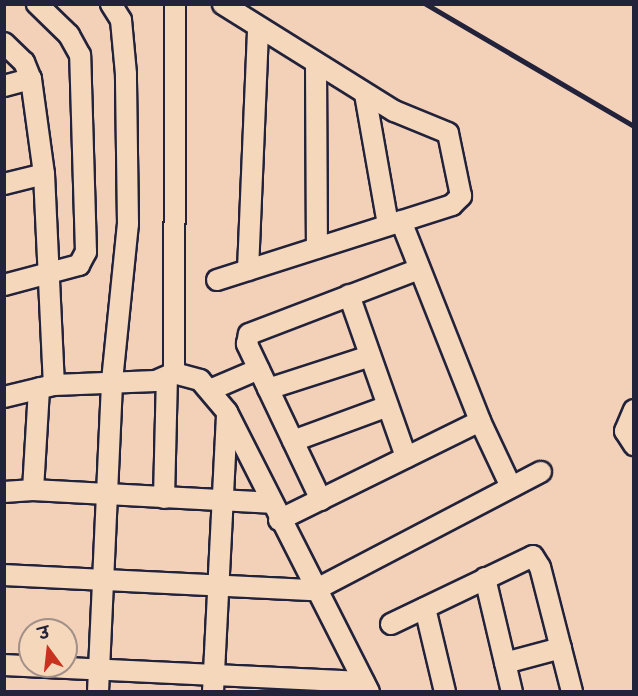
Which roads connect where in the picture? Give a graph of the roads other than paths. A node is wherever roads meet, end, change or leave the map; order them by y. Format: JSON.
{"nodes":[{"id":1,"x":37,"y":4,"type":"edge"},
{"id":2,"x":111,"y":4,"type":"edge"},
{"id":3,"x":175,"y":4,"type":"edge"},
{"id":4,"x":223,"y":4,"type":"edge"},
{"id":5,"x":258,"y":29,"type":"junction"},
{"id":6,"x":4,"y":43,"type":"edge"},
{"id":7,"x":316,"y":64,"type":"junction"},
{"id":8,"x":30,"y":79,"type":"junction"},
{"id":9,"x":4,"y":86,"type":"edge"},
{"id":10,"x":366,"y":94,"type":"junction"},
{"id":11,"x":44,"y":174,"type":"junction"},
{"id":12,"x":4,"y":184,"type":"edge"},
{"id":13,"x":395,"y":223,"type":"junction"},
{"id":14,"x":317,"y":248,"type":"junction"},
{"id":15,"x":419,"y":269,"type":"junction"},
{"id":16,"x":248,"y":270,"type":"junction"},
{"id":17,"x":47,"y":272,"type":"junction"},
{"id":18,"x":217,"y":279,"type":"dead end"},
{"id":19,"x":4,"y":285,"type":"edge"},
{"id":20,"x":349,"y":295,"type":"junction"},
{"id":21,"x":370,"y":356,"type":"junction"},
{"id":22,"x":259,"y":369,"type":"junction"},
{"id":23,"x":170,"y":376,"type":"junction"},
{"id":24,"x":112,"y":381,"type":"junction"},
{"id":25,"x":47,"y":386,"type":"junction"},
{"id":26,"x":268,"y":389,"type":"junction"},
{"id":27,"x":210,"y":390,"type":"junction"},
{"id":28,"x":4,"y":397,"type":"edge"},
{"id":29,"x":388,"y":406,"type":"junction"},
{"id":30,"x":633,"y":410,"type":"edge"},
{"id":31,"x":227,"y":412,"type":"junction"},
{"id":32,"x":480,"y":421,"type":"junction"},
{"id":33,"x":293,"y":441,"type":"junction"},
{"id":34,"x":633,"y":445,"type":"edge"},
{"id":35,"x":406,"y":458,"type":"junction"},
{"id":36,"x":541,"y":472,"type":"dead end"},
{"id":37,"x":511,"y":487,"type":"junction"},
{"id":38,"x":33,"y":490,"type":"junction"},
{"id":39,"x":4,"y":492,"type":"edge"},
{"id":40,"x":108,"y":494,"type":"junction"},
{"id":41,"x":164,"y":498,"type":"junction"},
{"id":42,"x":222,"y":500,"type":"junction"},
{"id":43,"x":321,"y":500,"type":"junction"},
{"id":44,"x":274,"y":512,"type":"junction"},
{"id":45,"x":4,"y":575,"type":"edge"},
{"id":46,"x":484,"y":578,"type":"junction"},
{"id":47,"x":103,"y":581,"type":"junction"},
{"id":48,"x":217,"y":588,"type":"junction"},
{"id":49,"x":315,"y":590,"type":"junction"},
{"id":50,"x":425,"y":608,"type":"junction"},
{"id":51,"x":391,"y":624,"type":"dead end"},
{"id":52,"x":561,"y":648,"type":"junction"},
{"id":53,"x":505,"y":663,"type":"junction"},
{"id":54,"x":4,"y":665,"type":"edge"},
{"id":55,"x":99,"y":670,"type":"junction"},
{"id":56,"x":213,"y":684,"type":"edge"},
{"id":57,"x":322,"y":686,"type":"edge"},
{"id":58,"x":367,"y":687,"type":"edge"},
{"id":59,"x":98,"y":692,"type":"edge"},
{"id":60,"x":445,"y":692,"type":"edge"},
{"id":61,"x":512,"y":692,"type":"edge"},
{"id":62,"x":572,"y":692,"type":"edge"}],
"edges":[{"from":1,"to":17,"type":"street"},
{"from":2,"to":24,"type":"street"},
{"from":3,"to":23,"type":"street"},
{"from":4,"to":5,"type":"street"},
{"from":5,"to":7,"type":"street"},
{"from":5,"to":16,"type":"street"},
{"from":6,"to":8,"type":"street"},
{"from":7,"to":10,"type":"street"},
{"from":7,"to":14,"type":"street"},
{"from":8,"to":9,"type":"street"},
{"from":8,"to":11,"type":"street"},
{"from":10,"to":13,"type":"street"},
{"from":10,"to":13,"type":"street"},
{"from":11,"to":12,"type":"street"},
{"from":11,"to":17,"type":"street"},
{"from":13,"to":14,"type":"street"},
{"from":13,"to":15,"type":"street"},
{"from":14,"to":16,"type":"street"},
{"from":15,"to":20,"type":"street"},
{"from":15,"to":32,"type":"street"},
{"from":16,"to":18,"type":"street"},
{"from":17,"to":19,"type":"street"},
{"from":17,"to":25,"type":"street"},
{"from":20,"to":21,"type":"street"},
{"from":20,"to":22,"type":"street"},
{"from":21,"to":26,"type":"street"},
{"from":21,"to":29,"type":"street"},
{"from":22,"to":26,"type":"street"},
{"from":22,"to":27,"type":"street"},
{"from":23,"to":24,"type":"street"},
{"from":23,"to":27,"type":"street"},
{"from":23,"to":41,"type":"street"},
{"from":24,"to":25,"type":"street"},
{"from":24,"to":40,"type":"street"},
{"from":25,"to":28,"type":"street"},
{"from":25,"to":38,"type":"street"},
{"from":26,"to":33,"type":"street"},
{"from":27,"to":31,"type":"street"},
{"from":29,"to":33,"type":"street"},
{"from":29,"to":35,"type":"street"},
{"from":30,"to":34,"type":"street"},
{"from":31,"to":42,"type":"street"},
{"from":31,"to":44,"type":"street"},
{"from":32,"to":35,"type":"street"},
{"from":32,"to":37,"type":"street"},
{"from":33,"to":43,"type":"street"},
{"from":35,"to":43,"type":"street"},
{"from":36,"to":37,"type":"street"},
{"from":37,"to":49,"type":"street"},
{"from":38,"to":39,"type":"street"},
{"from":38,"to":40,"type":"street"},
{"from":40,"to":41,"type":"street"},
{"from":40,"to":47,"type":"street"},
{"from":41,"to":42,"type":"street"},
{"from":42,"to":44,"type":"street"},
{"from":42,"to":48,"type":"street"},
{"from":43,"to":44,"type":"street"},
{"from":44,"to":49,"type":"street"},
{"from":45,"to":47,"type":"street"},
{"from":46,"to":50,"type":"street"},
{"from":46,"to":52,"type":"street"},
{"from":46,"to":53,"type":"street"},
{"from":47,"to":48,"type":"street"},
{"from":47,"to":55,"type":"street"},
{"from":48,"to":49,"type":"street"},
{"from":48,"to":56,"type":"street"},
{"from":49,"to":58,"type":"street"},
{"from":50,"to":51,"type":"street"},
{"from":50,"to":60,"type":"street"},
{"from":52,"to":53,"type":"street"},
{"from":52,"to":62,"type":"street"},
{"from":53,"to":61,"type":"street"},
{"from":54,"to":55,"type":"street"},
{"from":55,"to":56,"type":"street"},
{"from":55,"to":59,"type":"street"},
{"from":56,"to":57,"type":"street"},
{"from":57,"to":58,"type":"street"}]}
